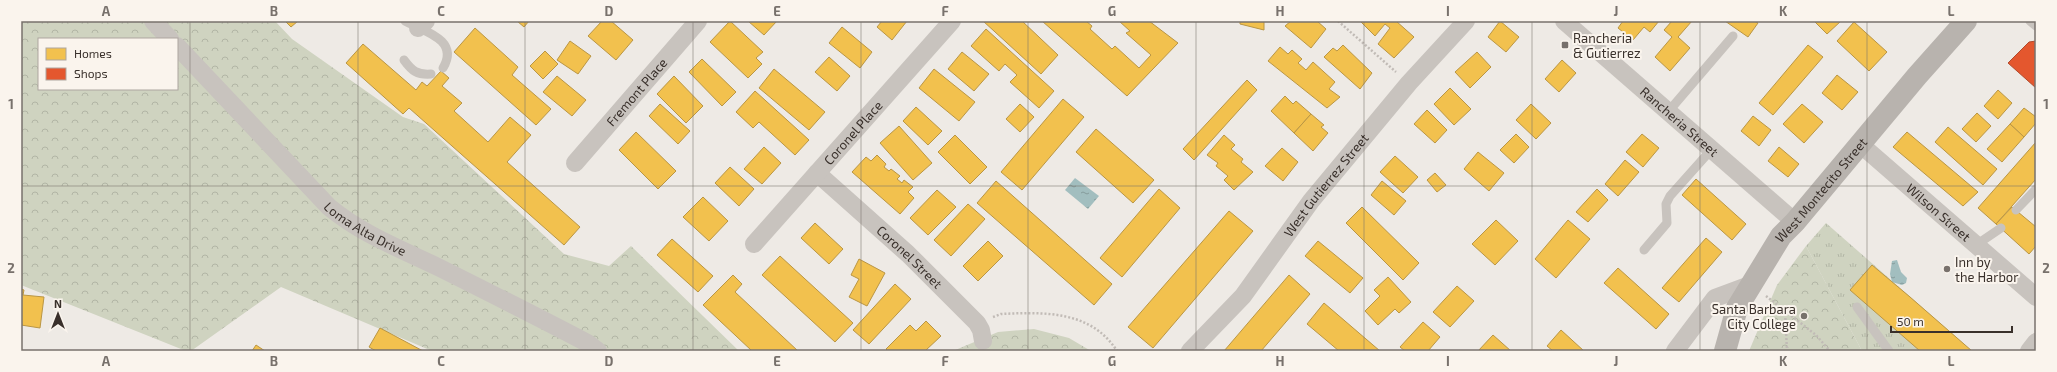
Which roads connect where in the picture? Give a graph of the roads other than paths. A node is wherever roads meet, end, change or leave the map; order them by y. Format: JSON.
{"nodes":[{"id":1,"x":153,"y":21,"type":"edge"},
{"id":2,"x":698,"y":21,"type":"edge"},
{"id":3,"x":952,"y":21,"type":"edge"},
{"id":4,"x":1466,"y":21,"type":"edge"},
{"id":5,"x":1564,"y":21,"type":"edge"},
{"id":6,"x":1966,"y":21,"type":"edge"},
{"id":7,"x":416,"y":23,"type":"edge"},
{"id":8,"x":1733,"y":36,"type":"dead end"},
{"id":9,"x":169,"y":38,"type":"edge"},
{"id":10,"x":178,"y":47,"type":"edge"},
{"id":11,"x":404,"y":60,"type":"dead end"},
{"id":12,"x":443,"y":68,"type":"dead end"},
{"id":13,"x":431,"y":74,"type":"dead end"},
{"id":14,"x":1668,"y":112,"type":"junction"},
{"id":15,"x":1860,"y":144,"type":"junction"},
{"id":16,"x":1711,"y":150,"type":"junction"},
{"id":17,"x":575,"y":163,"type":"dead end"},
{"id":18,"x":817,"y":173,"type":"junction"},
{"id":19,"x":2036,"y":189,"type":"edge"},
{"id":20,"x":2016,"y":210,"type":"dead end"},
{"id":21,"x":1795,"y":222,"type":"junction"},
{"id":22,"x":2001,"y":228,"type":"dead end"},
{"id":23,"x":754,"y":244,"type":"dead end"},
{"id":24,"x":1976,"y":245,"type":"junction"},
{"id":25,"x":1644,"y":250,"type":"dead end"},
{"id":26,"x":1758,"y":291,"type":"junction"},
{"id":27,"x":2036,"y":297,"type":"edge"},
{"id":28,"x":1857,"y":307,"type":"dead end"},
{"id":29,"x":2036,"y":342,"type":"edge"},
{"id":30,"x":981,"y":346,"type":"edge"},
{"id":31,"x":598,"y":351,"type":"edge"},
{"id":32,"x":1190,"y":351,"type":"edge"},
{"id":33,"x":1675,"y":351,"type":"edge"},
{"id":34,"x":1725,"y":351,"type":"edge"},
{"id":35,"x":1889,"y":351,"type":"edge"},
{"id":36,"x":2028,"y":351,"type":"edge"}],
"edges":[{"from":1,"to":9,"type":"street"},
{"from":2,"to":17,"type":"street","name":"Fremont Place"},
{"from":3,"to":18,"type":"street","name":"Coronel Place"},
{"from":4,"to":32,"type":"street","name":"West Gutierrez Street"},
{"from":5,"to":14,"type":"street","name":"Rancheria Street"},
{"from":6,"to":15,"type":"main road","name":"West Montecito Street"},
{"from":7,"to":12,"type":"lane"},
{"from":8,"to":14,"type":"lane"},
{"from":10,"to":31,"type":"street","name":"Loma Alta Drive"},
{"from":11,"to":13,"type":"lane"},
{"from":14,"to":16,"type":"street","name":"Rancheria Street"},
{"from":15,"to":21,"type":"main road","name":"West Montecito Street"},
{"from":15,"to":24,"type":"street","name":"Wilson Street"},
{"from":16,"to":21,"type":"street","name":"Rancheria Street"},
{"from":16,"to":25,"type":"lane"},
{"from":18,"to":23,"type":"street","name":"Coronel Place"},
{"from":18,"to":30,"type":"street","name":"Coronel Street"},
{"from":19,"to":20,"type":"lane"},
{"from":21,"to":26,"type":"main road","name":"West Montecito Street"},
{"from":22,"to":24,"type":"lane"},
{"from":24,"to":27,"type":"street","name":"Wilson Street"},
{"from":26,"to":33,"type":"street"},
{"from":26,"to":34,"type":"main road","name":"West Montecito Street"},
{"from":28,"to":35,"type":"lane"},
{"from":29,"to":36,"type":"street"}]}
